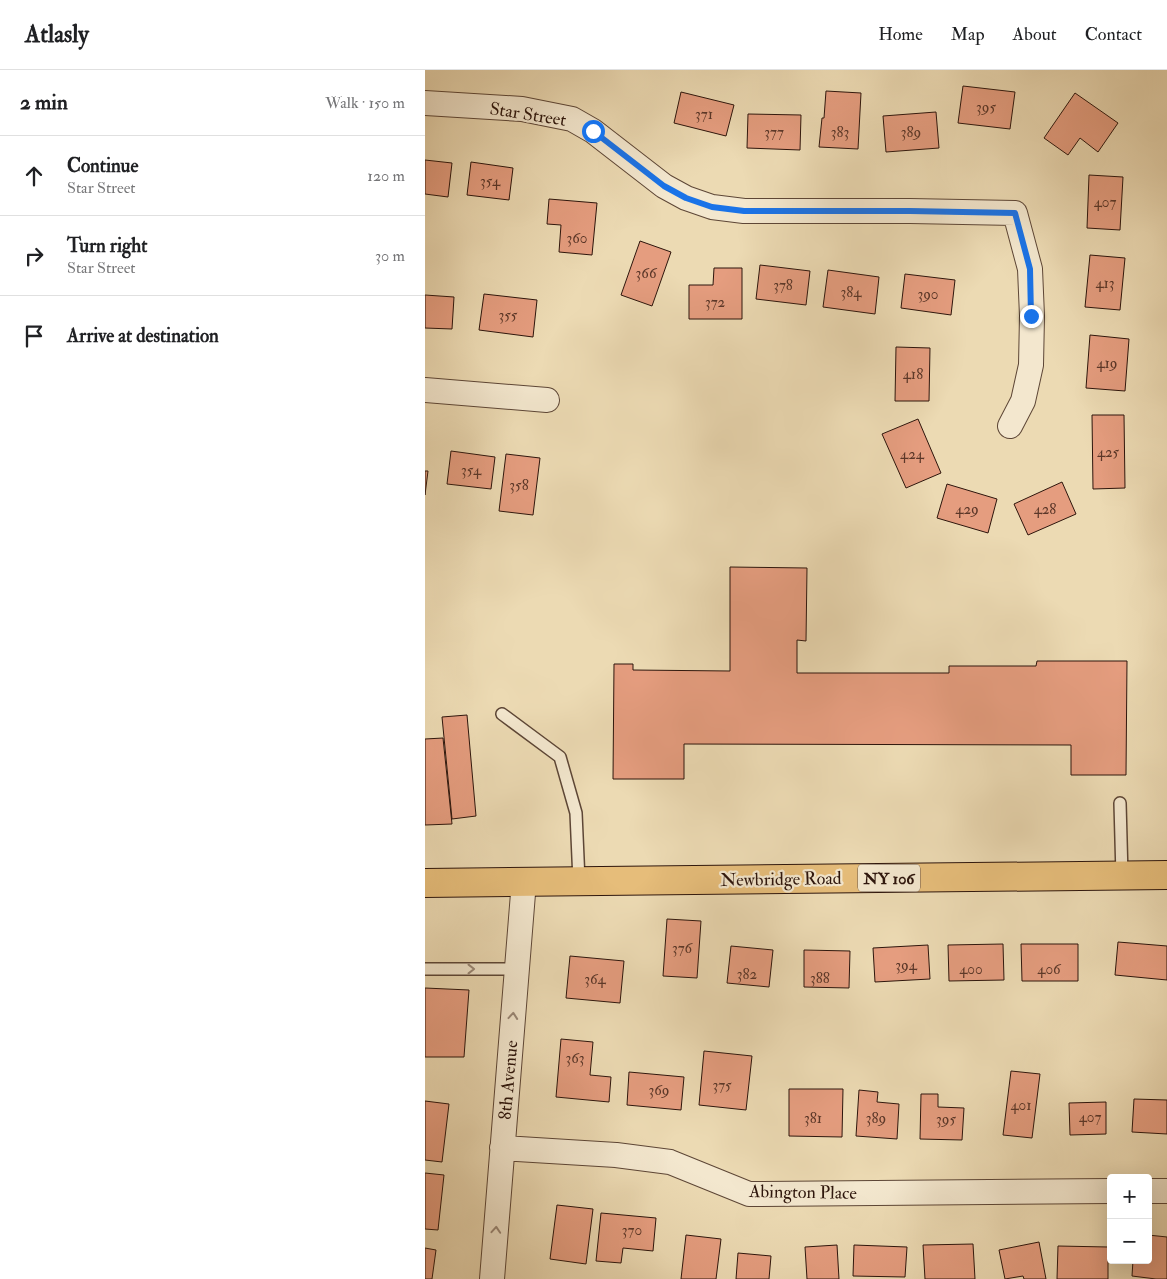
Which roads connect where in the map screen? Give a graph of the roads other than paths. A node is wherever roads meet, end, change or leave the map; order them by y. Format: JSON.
{"nodes":[{"id":1,"x":425,"y":103,"type":"edge"},
{"id":2,"x":425,"y":390,"type":"edge"},
{"id":3,"x":547,"y":400,"type":"dead end"},
{"id":4,"x":1010,"y":426,"type":"dead end"},
{"id":5,"x":502,"y":714,"type":"dead end"},
{"id":6,"x":1120,"y":803,"type":"dead end"},
{"id":7,"x":1167,"y":875,"type":"edge"},
{"id":8,"x":1122,"y":876,"type":"junction"},
{"id":9,"x":524,"y":881,"type":"junction"},
{"id":10,"x":579,"y":881,"type":"junction"},
{"id":11,"x":425,"y":883,"type":"edge"},
{"id":12,"x":425,"y":968,"type":"edge"},
{"id":13,"x":517,"y":969,"type":"junction"},
{"id":14,"x":502,"y":1148,"type":"junction"},
{"id":15,"x":1107,"y":1191,"type":"edge"},
{"id":16,"x":1152,"y":1191,"type":"edge"},
{"id":17,"x":1167,"y":1191,"type":"edge"},
{"id":18,"x":492,"y":1279,"type":"edge"}],
"edges":[{"from":1,"to":4,"type":"street","name":"Star Street"},
{"from":2,"to":3,"type":"street"},
{"from":5,"to":10,"type":"lane"},
{"from":6,"to":8,"type":"lane"},
{"from":7,"to":8,"type":"main road","name":"Newbridge Road","number":"NY 106"},
{"from":8,"to":10,"type":"main road","name":"Newbridge Road","number":"NY 106"},
{"from":9,"to":10,"type":"main road","name":"Newbridge Road","number":"NY 106"},
{"from":9,"to":11,"type":"main road","name":"Newbridge Road","number":"NY 106"},
{"from":9,"to":13,"type":"street","name":"8th Avenue"},
{"from":12,"to":13,"type":"lane","one_way":true},
{"from":14,"to":13,"type":"street","name":"8th Avenue","one_way":true},
{"from":14,"to":15,"type":"street","name":"Abington Place"},
{"from":18,"to":14,"type":"street","name":"8th Avenue","one_way":true},
{"from":16,"to":17,"type":"street"}]}
